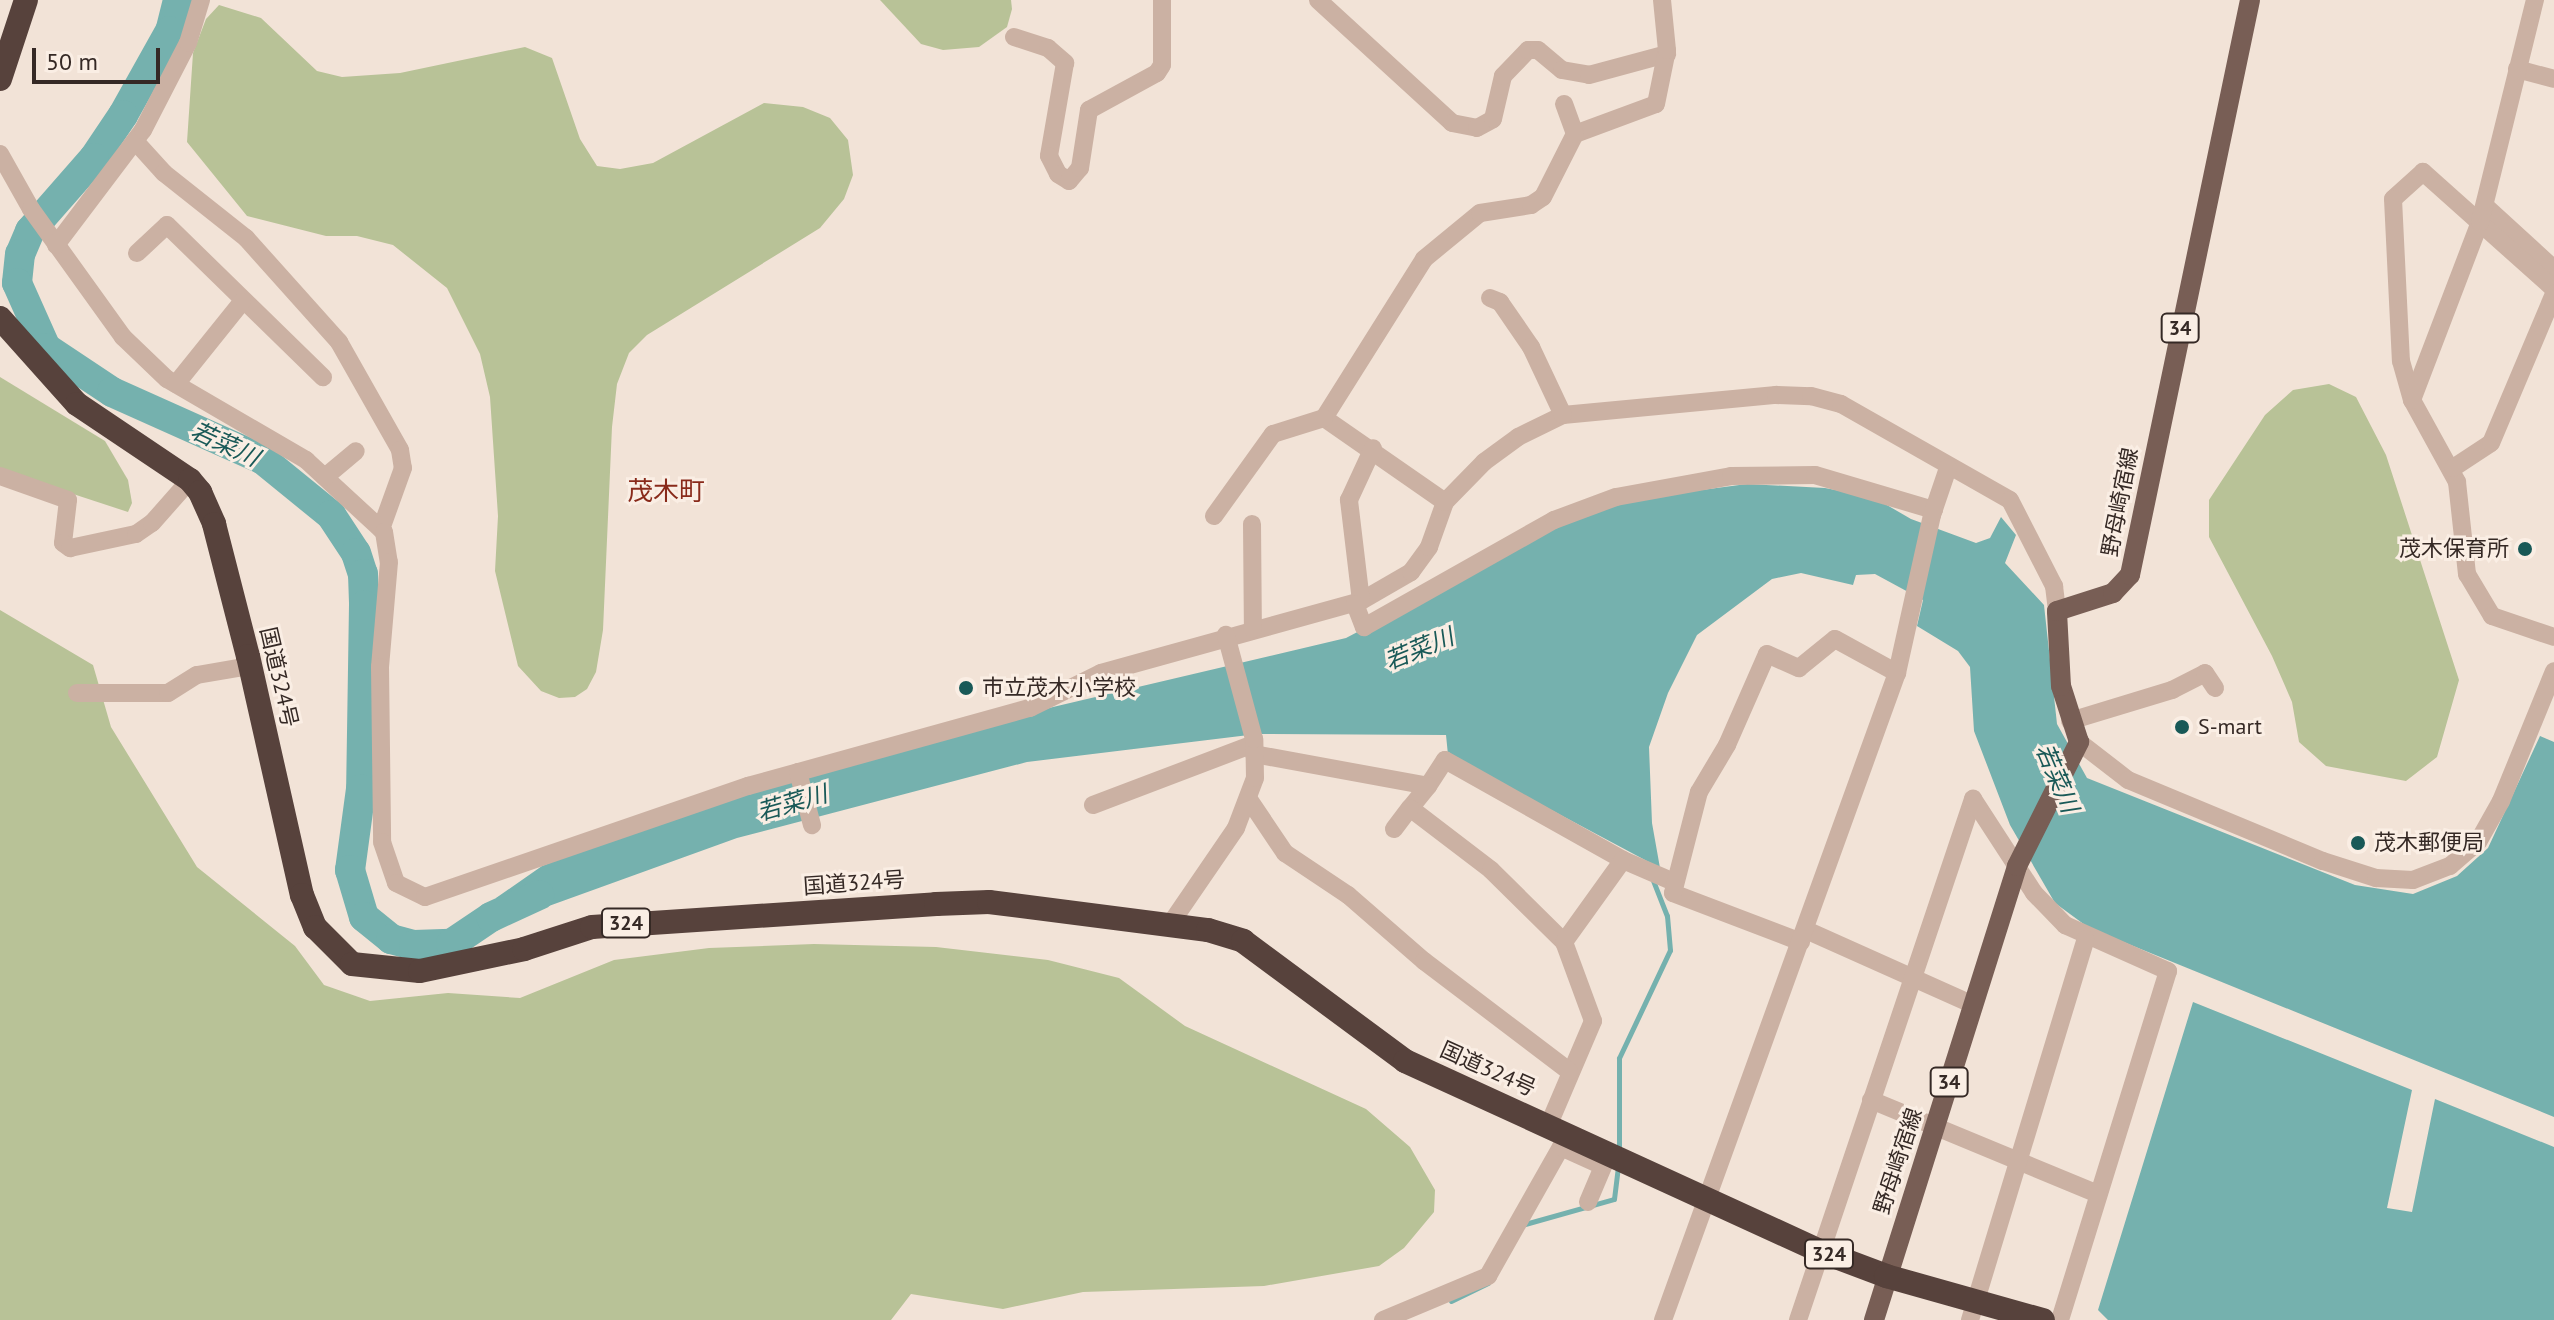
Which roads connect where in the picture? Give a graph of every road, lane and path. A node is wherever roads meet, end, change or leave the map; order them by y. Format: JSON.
{"nodes":[{"id":1,"x":26,"y":0,"type":"edge"},
{"id":2,"x":201,"y":0,"type":"edge"},
{"id":3,"x":1162,"y":0,"type":"edge"},
{"id":4,"x":1318,"y":0,"type":"edge"},
{"id":5,"x":1662,"y":0,"type":"edge"},
{"id":6,"x":2250,"y":0,"type":"edge"},
{"id":7,"x":2535,"y":0,"type":"edge"},
{"id":8,"x":1014,"y":37,"type":"dead end"},
{"id":9,"x":1667,"y":54,"type":"junction"},
{"id":10,"x":2517,"y":69,"type":"junction"},
{"id":11,"x":0,"y":79,"type":"edge"},
{"id":12,"x":2554,"y":79,"type":"edge"},
{"id":13,"x":1564,"y":104,"type":"dead end"},
{"id":14,"x":1575,"y":134,"type":"junction"},
{"id":15,"x":135,"y":141,"type":"junction"},
{"id":16,"x":0,"y":154,"type":"edge"},
{"id":17,"x":2483,"y":214,"type":"junction"},
{"id":18,"x":55,"y":242,"type":"junction"},
{"id":19,"x":137,"y":253,"type":"dead end"},
{"id":20,"x":2554,"y":269,"type":"edge"},
{"id":21,"x":2554,"y":292,"type":"edge"},
{"id":22,"x":1490,"y":298,"type":"dead end"},
{"id":23,"x":242,"y":302,"type":"junction"},
{"id":24,"x":0,"y":318,"type":"edge"},
{"id":25,"x":323,"y":377,"type":"dead end"},
{"id":26,"x":176,"y":384,"type":"junction"},
{"id":27,"x":2412,"y":400,"type":"junction"},
{"id":28,"x":1563,"y":415,"type":"junction"},
{"id":29,"x":1324,"y":418,"type":"junction"},
{"id":30,"x":1373,"y":448,"type":"junction"},
{"id":31,"x":356,"y":451,"type":"dead end"},
{"id":32,"x":1948,"y":468,"type":"junction"},
{"id":33,"x":2453,"y":468,"type":"junction"},
{"id":34,"x":325,"y":477,"type":"junction"},
{"id":35,"x":190,"y":480,"type":"junction"},
{"id":36,"x":3,"y":484,"type":"edge"},
{"id":37,"x":1445,"y":502,"type":"junction"},
{"id":38,"x":1933,"y":512,"type":"junction"},
{"id":39,"x":1214,"y":516,"type":"dead end"},
{"id":40,"x":1252,"y":524,"type":"dead end"},
{"id":41,"x":381,"y":529,"type":"junction"},
{"id":42,"x":1358,"y":602,"type":"junction"},
{"id":43,"x":2057,"y":611,"type":"junction"},
{"id":44,"x":1253,"y":629,"type":"junction"},
{"id":45,"x":1226,"y":635,"type":"junction"},
{"id":46,"x":2554,"y":637,"type":"edge"},
{"id":47,"x":250,"y":666,"type":"junction"},
{"id":48,"x":2554,"y":671,"type":"edge"},
{"id":49,"x":1897,"y":673,"type":"junction"},
{"id":50,"x":2215,"y":688,"type":"dead end"},
{"id":51,"x":77,"y":693,"type":"dead end"},
{"id":52,"x":2070,"y":721,"type":"junction"},
{"id":53,"x":2079,"y":742,"type":"junction"},
{"id":54,"x":1254,"y":745,"type":"junction"},
{"id":55,"x":799,"y":775,"type":"junction"},
{"id":56,"x":1428,"y":786,"type":"junction"},
{"id":57,"x":1250,"y":801,"type":"junction"},
{"id":58,"x":1093,"y":805,"type":"dead end"},
{"id":59,"x":1410,"y":808,"type":"junction"},
{"id":60,"x":812,"y":825,"type":"dead end"},
{"id":61,"x":1394,"y":829,"type":"dead end"},
{"id":62,"x":1629,"y":863,"type":"junction"},
{"id":63,"x":2017,"y":866,"type":"junction"},
{"id":64,"x":1668,"y":879,"type":"junction"},
{"id":65,"x":1171,"y":923,"type":"junction"},
{"id":66,"x":1803,"y":936,"type":"junction"},
{"id":67,"x":2086,"y":939,"type":"junction"},
{"id":68,"x":1564,"y":942,"type":"junction"},
{"id":69,"x":1913,"y":979,"type":"junction"},
{"id":70,"x":1974,"y":1005,"type":"junction"},
{"id":71,"x":1569,"y":1071,"type":"junction"},
{"id":72,"x":1871,"y":1100,"type":"junction"},
{"id":73,"x":1549,"y":1124,"type":"junction"},
{"id":74,"x":1935,"y":1127,"type":"junction"},
{"id":75,"x":1613,"y":1158,"type":"junction"},
{"id":76,"x":2018,"y":1162,"type":"junction"},
{"id":77,"x":2098,"y":1194,"type":"junction"},
{"id":78,"x":1707,"y":1200,"type":"junction"},
{"id":79,"x":1588,"y":1202,"type":"dead end"},
{"id":80,"x":1820,"y":1251,"type":"junction"},
{"id":81,"x":1886,"y":1276,"type":"junction"},
{"id":82,"x":1973,"y":1310,"type":"edge"},
{"id":83,"x":1383,"y":1320,"type":"edge"},
{"id":84,"x":1663,"y":1320,"type":"edge"},
{"id":85,"x":1798,"y":1320,"type":"edge"},
{"id":86,"x":1874,"y":1320,"type":"edge"},
{"id":87,"x":2043,"y":1320,"type":"edge"},
{"id":88,"x":2060,"y":1320,"type":"edge"}],
"edges":[{"from":1,"to":11,"type":"highway"},
{"from":2,"to":15,"type":"street"},
{"from":3,"to":8,"type":"street"},
{"from":4,"to":9,"type":"street"},
{"from":5,"to":9,"type":"street"},
{"from":6,"to":43,"type":"main road","name":"野母崎宿線","number":"34"},
{"from":7,"to":10,"type":"street"},
{"from":9,"to":14,"type":"street"},
{"from":10,"to":12,"type":"street"},
{"from":10,"to":17,"type":"street"},
{"from":13,"to":14,"type":"street"},
{"from":14,"to":29,"type":"street"},
{"from":15,"to":18,"type":"street"},
{"from":15,"to":41,"type":"street"},
{"from":16,"to":18,"type":"street"},
{"from":17,"to":20,"type":"street"},
{"from":17,"to":21,"type":"street"},
{"from":17,"to":27,"type":"street"},
{"from":17,"to":27,"type":"street"},
{"from":18,"to":26,"type":"street"},
{"from":19,"to":23,"type":"street"},
{"from":21,"to":33,"type":"street"},
{"from":22,"to":28,"type":"street"},
{"from":23,"to":25,"type":"street"},
{"from":23,"to":26,"type":"street"},
{"from":24,"to":35,"type":"highway","name":"国道324号","number":"324"},
{"from":26,"to":34,"type":"street"},
{"from":27,"to":33,"type":"street"},
{"from":28,"to":32,"type":"street"},
{"from":28,"to":37,"type":"street"},
{"from":29,"to":30,"type":"street"},
{"from":29,"to":39,"type":"street"},
{"from":30,"to":37,"type":"street"},
{"from":30,"to":42,"type":"street"},
{"from":31,"to":34,"type":"street"},
{"from":32,"to":38,"type":"street"},
{"from":32,"to":43,"type":"street"},
{"from":33,"to":46,"type":"street"},
{"from":34,"to":41,"type":"street"},
{"from":35,"to":36,"type":"street"},
{"from":35,"to":47,"type":"highway","name":"国道324号","number":"324"},
{"from":37,"to":42,"type":"street"},
{"from":38,"to":42,"type":"street"},
{"from":38,"to":49,"type":"street"},
{"from":40,"to":44,"type":"street"},
{"from":41,"to":55,"type":"street"},
{"from":42,"to":44,"type":"street"},
{"from":43,"to":52,"type":"main road"},
{"from":44,"to":45,"type":"street"},
{"from":45,"to":54,"type":"street"},
{"from":45,"to":55,"type":"street"},
{"from":47,"to":51,"type":"street"},
{"from":47,"to":65,"type":"highway","name":"国道324号","number":"324"},
{"from":48,"to":53,"type":"street"},
{"from":49,"to":64,"type":"street"},
{"from":49,"to":66,"type":"street"},
{"from":50,"to":52,"type":"street"},
{"from":52,"to":53,"type":"main road"},
{"from":53,"to":63,"type":"main road","name":"野母崎宿線","number":"34"},
{"from":54,"to":56,"type":"street"},
{"from":54,"to":57,"type":"street"},
{"from":54,"to":58,"type":"street"},
{"from":55,"to":60,"type":"street"},
{"from":56,"to":59,"type":"street"},
{"from":56,"to":62,"type":"street"},
{"from":57,"to":65,"type":"street"},
{"from":57,"to":71,"type":"street"},
{"from":59,"to":61,"type":"street"},
{"from":59,"to":68,"type":"street"},
{"from":62,"to":64,"type":"street"},
{"from":62,"to":68,"type":"street"},
{"from":63,"to":67,"type":"street"},
{"from":63,"to":69,"type":"street"},
{"from":63,"to":70,"type":"main road","name":"野母崎宿線","number":"34"},
{"from":64,"to":66,"type":"street"},
{"from":65,"to":73,"type":"highway","name":"国道324号","number":"324"},
{"from":66,"to":69,"type":"street"},
{"from":66,"to":78,"type":"street"},
{"from":67,"to":76,"type":"street"},
{"from":67,"to":77,"type":"street"},
{"from":68,"to":71,"type":"street"},
{"from":69,"to":70,"type":"street"},
{"from":69,"to":72,"type":"street"},
{"from":70,"to":74,"type":"main road","name":"野母崎宿線","number":"34"},
{"from":71,"to":73,"type":"street"},
{"from":72,"to":74,"type":"street"},
{"from":72,"to":80,"type":"street"},
{"from":73,"to":75,"type":"highway","name":"国道324号","number":"324"},
{"from":74,"to":76,"type":"street"},
{"from":74,"to":81,"type":"main road","name":"野母崎宿線","number":"34"},
{"from":75,"to":78,"type":"highway","name":"国道324号","number":"324"},
{"from":75,"to":79,"type":"street"},
{"from":75,"to":83,"type":"street"},
{"from":76,"to":77,"type":"street"},
{"from":76,"to":82,"type":"street"},
{"from":77,"to":88,"type":"street"},
{"from":78,"to":80,"type":"highway","name":"国道324号","number":"324"},
{"from":78,"to":84,"type":"street"},
{"from":80,"to":81,"type":"highway","name":"国道324号","number":"324"},
{"from":80,"to":85,"type":"street"},
{"from":81,"to":82,"type":"highway","name":"国道324号","number":"324"},
{"from":81,"to":86,"type":"main road","name":"野母崎宿線","number":"34"},
{"from":82,"to":87,"type":"highway","name":"国道324号","number":"324"}]}
